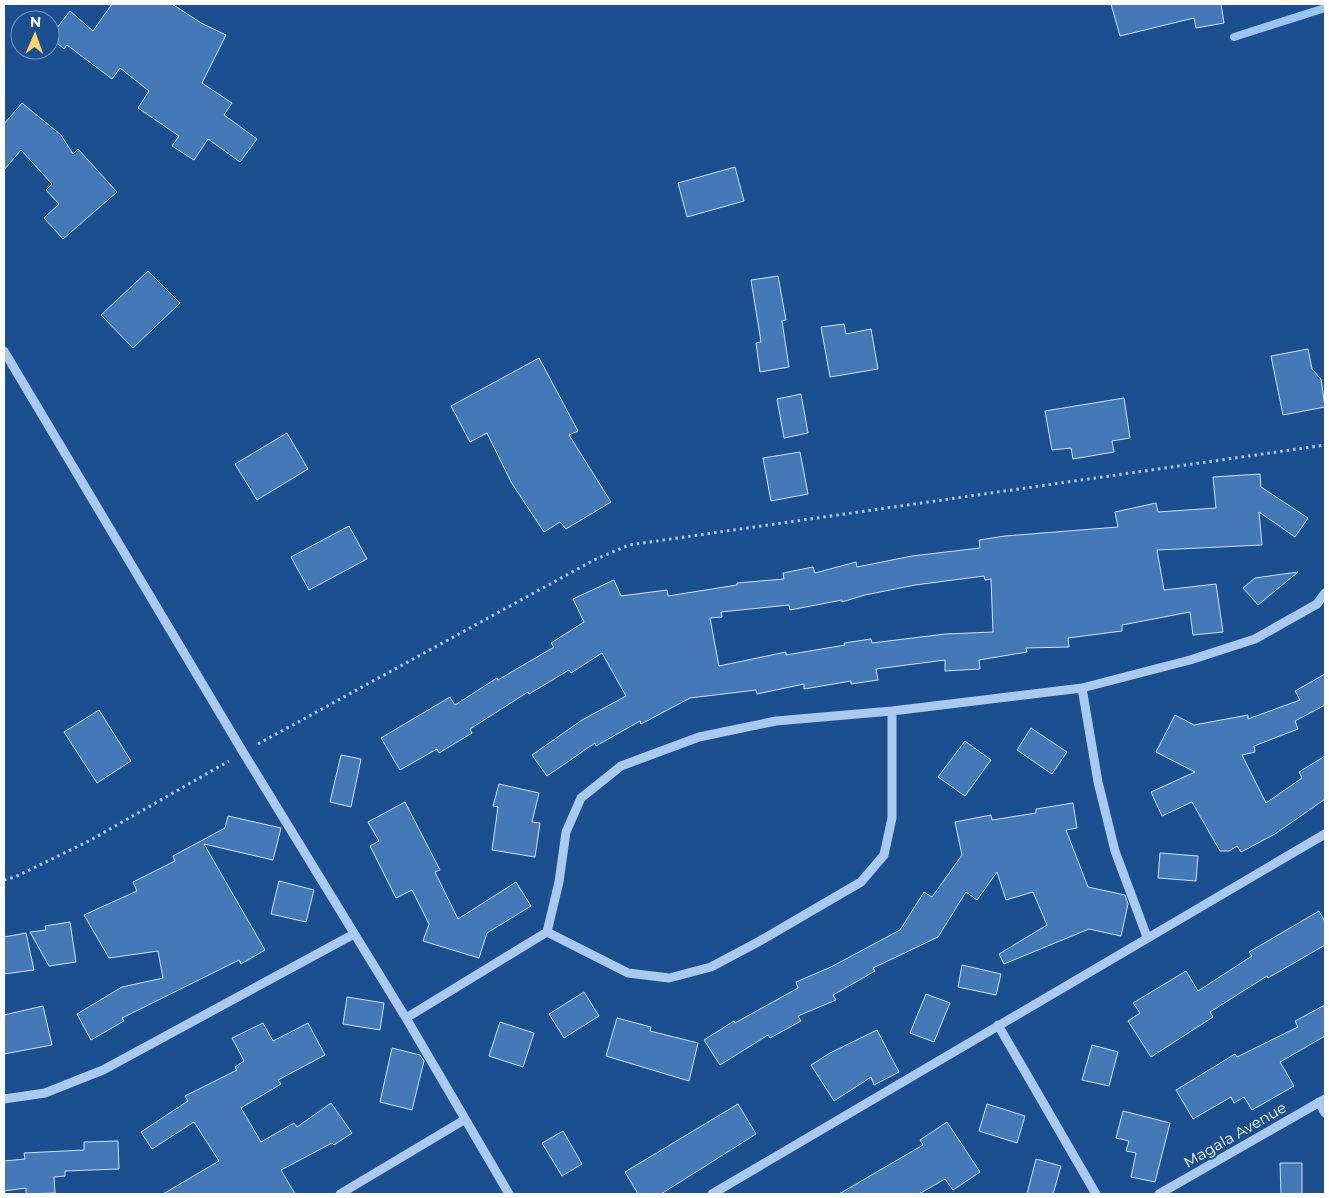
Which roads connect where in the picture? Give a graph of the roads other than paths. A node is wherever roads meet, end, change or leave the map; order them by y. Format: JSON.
{"nodes":[{"id":1,"x":4,"y":351,"type":"edge"},
{"id":2,"x":1325,"y":593,"type":"edge"},
{"id":3,"x":1082,"y":688,"type":"junction"},
{"id":4,"x":892,"y":711,"type":"junction"},
{"id":5,"x":1325,"y":834,"type":"edge"},
{"id":6,"x":546,"y":932,"type":"junction"},
{"id":7,"x":354,"y":934,"type":"junction"},
{"id":8,"x":1147,"y":937,"type":"junction"},
{"id":9,"x":406,"y":1018,"type":"junction"},
{"id":10,"x":998,"y":1025,"type":"junction"},
{"id":11,"x":4,"y":1099,"type":"edge"},
{"id":12,"x":1322,"y":1100,"type":"edge"},
{"id":13,"x":1325,"y":1113,"type":"edge"},
{"id":14,"x":464,"y":1120,"type":"junction"},
{"id":15,"x":340,"y":1194,"type":"edge"},
{"id":16,"x":509,"y":1194,"type":"edge"},
{"id":17,"x":712,"y":1194,"type":"edge"},
{"id":18,"x":1096,"y":1194,"type":"edge"},
{"id":19,"x":1159,"y":1194,"type":"edge"}],
"edges":[{"from":1,"to":7,"type":"street"},
{"from":2,"to":3,"type":"street"},
{"from":3,"to":4,"type":"street"},
{"from":3,"to":8,"type":"street"},
{"from":4,"to":6,"type":"street"},
{"from":4,"to":6,"type":"street"},
{"from":5,"to":8,"type":"street"},
{"from":6,"to":9,"type":"street"},
{"from":7,"to":9,"type":"street"},
{"from":7,"to":11,"type":"street"},
{"from":8,"to":10,"type":"street"},
{"from":9,"to":14,"type":"street"},
{"from":10,"to":17,"type":"street"},
{"from":10,"to":18,"type":"street"},
{"from":12,"to":13,"type":"street"},
{"from":12,"to":19,"type":"street","name":"Magala Avenue"},
{"from":14,"to":15,"type":"street"},
{"from":14,"to":16,"type":"street"}]}
